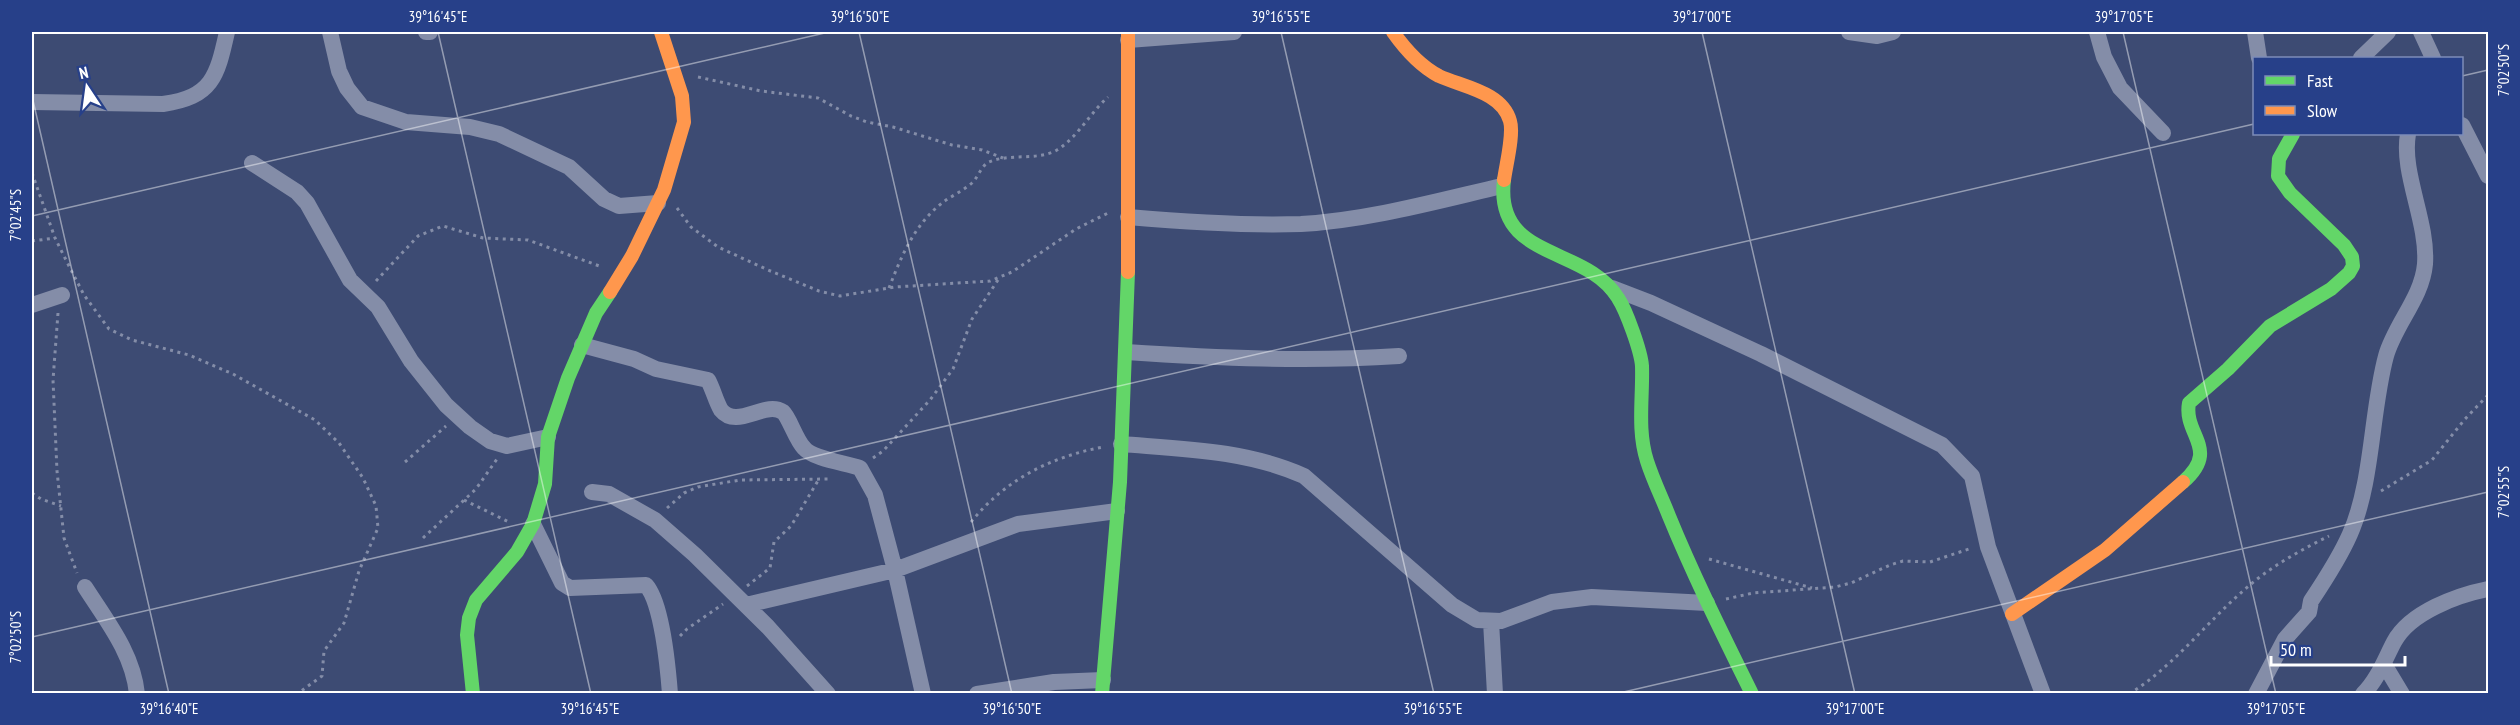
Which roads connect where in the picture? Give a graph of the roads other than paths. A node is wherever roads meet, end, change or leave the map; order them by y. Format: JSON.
{"nodes":[{"id":1,"x":227,"y":32,"type":"edge"},
{"id":2,"x":330,"y":32,"type":"edge"},
{"id":3,"x":661,"y":32,"type":"edge"},
{"id":4,"x":1234,"y":32,"type":"edge"},
{"id":5,"x":1393,"y":32,"type":"edge"},
{"id":6,"x":1849,"y":32,"type":"edge"},
{"id":7,"x":1893,"y":32,"type":"edge"},
{"id":8,"x":2097,"y":32,"type":"edge"},
{"id":9,"x":2255,"y":32,"type":"edge"},
{"id":10,"x":2388,"y":32,"type":"edge"},
{"id":11,"x":2421,"y":32,"type":"edge"},
{"id":12,"x":1128,"y":36,"type":"edge"},
{"id":13,"x":2259,"y":57,"type":"edge"},
{"id":14,"x":2362,"y":57,"type":"edge"},
{"id":15,"x":2433,"y":57,"type":"edge"},
{"id":16,"x":32,"y":102,"type":"edge"},
{"id":17,"x":2463,"y":127,"type":"edge"},
{"id":18,"x":2163,"y":133,"type":"dead end"},
{"id":19,"x":2292,"y":135,"type":"edge"},
{"id":20,"x":2408,"y":135,"type":"edge"},
{"id":21,"x":252,"y":163,"type":"dead end"},
{"id":22,"x":2488,"y":176,"type":"edge"},
{"id":23,"x":1503,"y":186,"type":"junction"},
{"id":24,"x":661,"y":196,"type":"junction"},
{"id":25,"x":1128,"y":209,"type":"junction"},
{"id":26,"x":1612,"y":288,"type":"junction"},
{"id":27,"x":62,"y":295,"type":"road end"},
{"id":28,"x":32,"y":304,"type":"edge"},
{"id":29,"x":582,"y":345,"type":"junction"},
{"id":30,"x":1126,"y":352,"type":"junction"},
{"id":31,"x":1399,"y":356,"type":"dead end"},
{"id":32,"x":549,"y":436,"type":"junction"},
{"id":33,"x":1121,"y":444,"type":"junction"},
{"id":34,"x":592,"y":492,"type":"dead end"},
{"id":35,"x":1117,"y":511,"type":"junction"},
{"id":36,"x":531,"y":528,"type":"junction"},
{"id":37,"x":895,"y":570,"type":"junction"},
{"id":38,"x":85,"y":587,"type":"road end"},
{"id":39,"x":2488,"y":589,"type":"edge"},
{"id":40,"x":741,"y":600,"type":"junction"},
{"id":41,"x":1707,"y":603,"type":"junction"},
{"id":42,"x":2012,"y":614,"type":"junction"},
{"id":43,"x":1491,"y":621,"type":"junction"},
{"id":44,"x":2384,"y":664,"type":"junction"},
{"id":45,"x":1103,"y":687,"type":"edge"},
{"id":46,"x":137,"y":693,"type":"edge"},
{"id":47,"x":474,"y":693,"type":"edge"},
{"id":48,"x":670,"y":693,"type":"edge"},
{"id":49,"x":828,"y":693,"type":"edge"},
{"id":50,"x":923,"y":693,"type":"edge"},
{"id":51,"x":977,"y":693,"type":"edge"},
{"id":52,"x":1496,"y":693,"type":"edge"},
{"id":53,"x":1752,"y":693,"type":"edge"},
{"id":54,"x":2043,"y":693,"type":"edge"},
{"id":55,"x":2256,"y":693,"type":"edge"},
{"id":56,"x":2363,"y":693,"type":"edge"},
{"id":57,"x":2402,"y":693,"type":"edge"}],
"edges":[{"from":1,"to":16,"type":"street"},
{"from":2,"to":24,"type":"street"},
{"from":3,"to":24,"type":"street"},
{"from":4,"to":12,"type":"street"},
{"from":5,"to":23,"type":"street"},
{"from":6,"to":7,"type":"street"},
{"from":8,"to":18,"type":"street"},
{"from":9,"to":13,"type":"street"},
{"from":10,"to":14,"type":"street"},
{"from":11,"to":15,"type":"street"},
{"from":12,"to":25,"type":"street"},
{"from":17,"to":22,"type":"street"},
{"from":19,"to":42,"type":"street"},
{"from":20,"to":55,"type":"street"},
{"from":21,"to":32,"type":"street"},
{"from":23,"to":25,"type":"street"},
{"from":23,"to":26,"type":"street"},
{"from":24,"to":29,"type":"street"},
{"from":25,"to":30,"type":"street"},
{"from":26,"to":41,"type":"street"},
{"from":26,"to":42,"type":"street"},
{"from":27,"to":28,"type":"street"},
{"from":29,"to":32,"type":"street"},
{"from":29,"to":37,"type":"street"},
{"from":30,"to":31,"type":"street"},
{"from":30,"to":33,"type":"street"},
{"from":32,"to":36,"type":"street"},
{"from":33,"to":35,"type":"street"},
{"from":33,"to":43,"type":"street"},
{"from":34,"to":40,"type":"street"},
{"from":35,"to":37,"type":"street"},
{"from":35,"to":45,"type":"street"},
{"from":36,"to":47,"type":"street"},
{"from":36,"to":48,"type":"street"},
{"from":37,"to":40,"type":"street"},
{"from":37,"to":50,"type":"street"},
{"from":38,"to":46,"type":"street"},
{"from":39,"to":44,"type":"street"},
{"from":40,"to":49,"type":"street"},
{"from":41,"to":43,"type":"street"},
{"from":41,"to":53,"type":"street"},
{"from":42,"to":54,"type":"street"},
{"from":43,"to":52,"type":"street"},
{"from":44,"to":56,"type":"street"},
{"from":44,"to":57,"type":"street"},
{"from":45,"to":51,"type":"street"}]}
